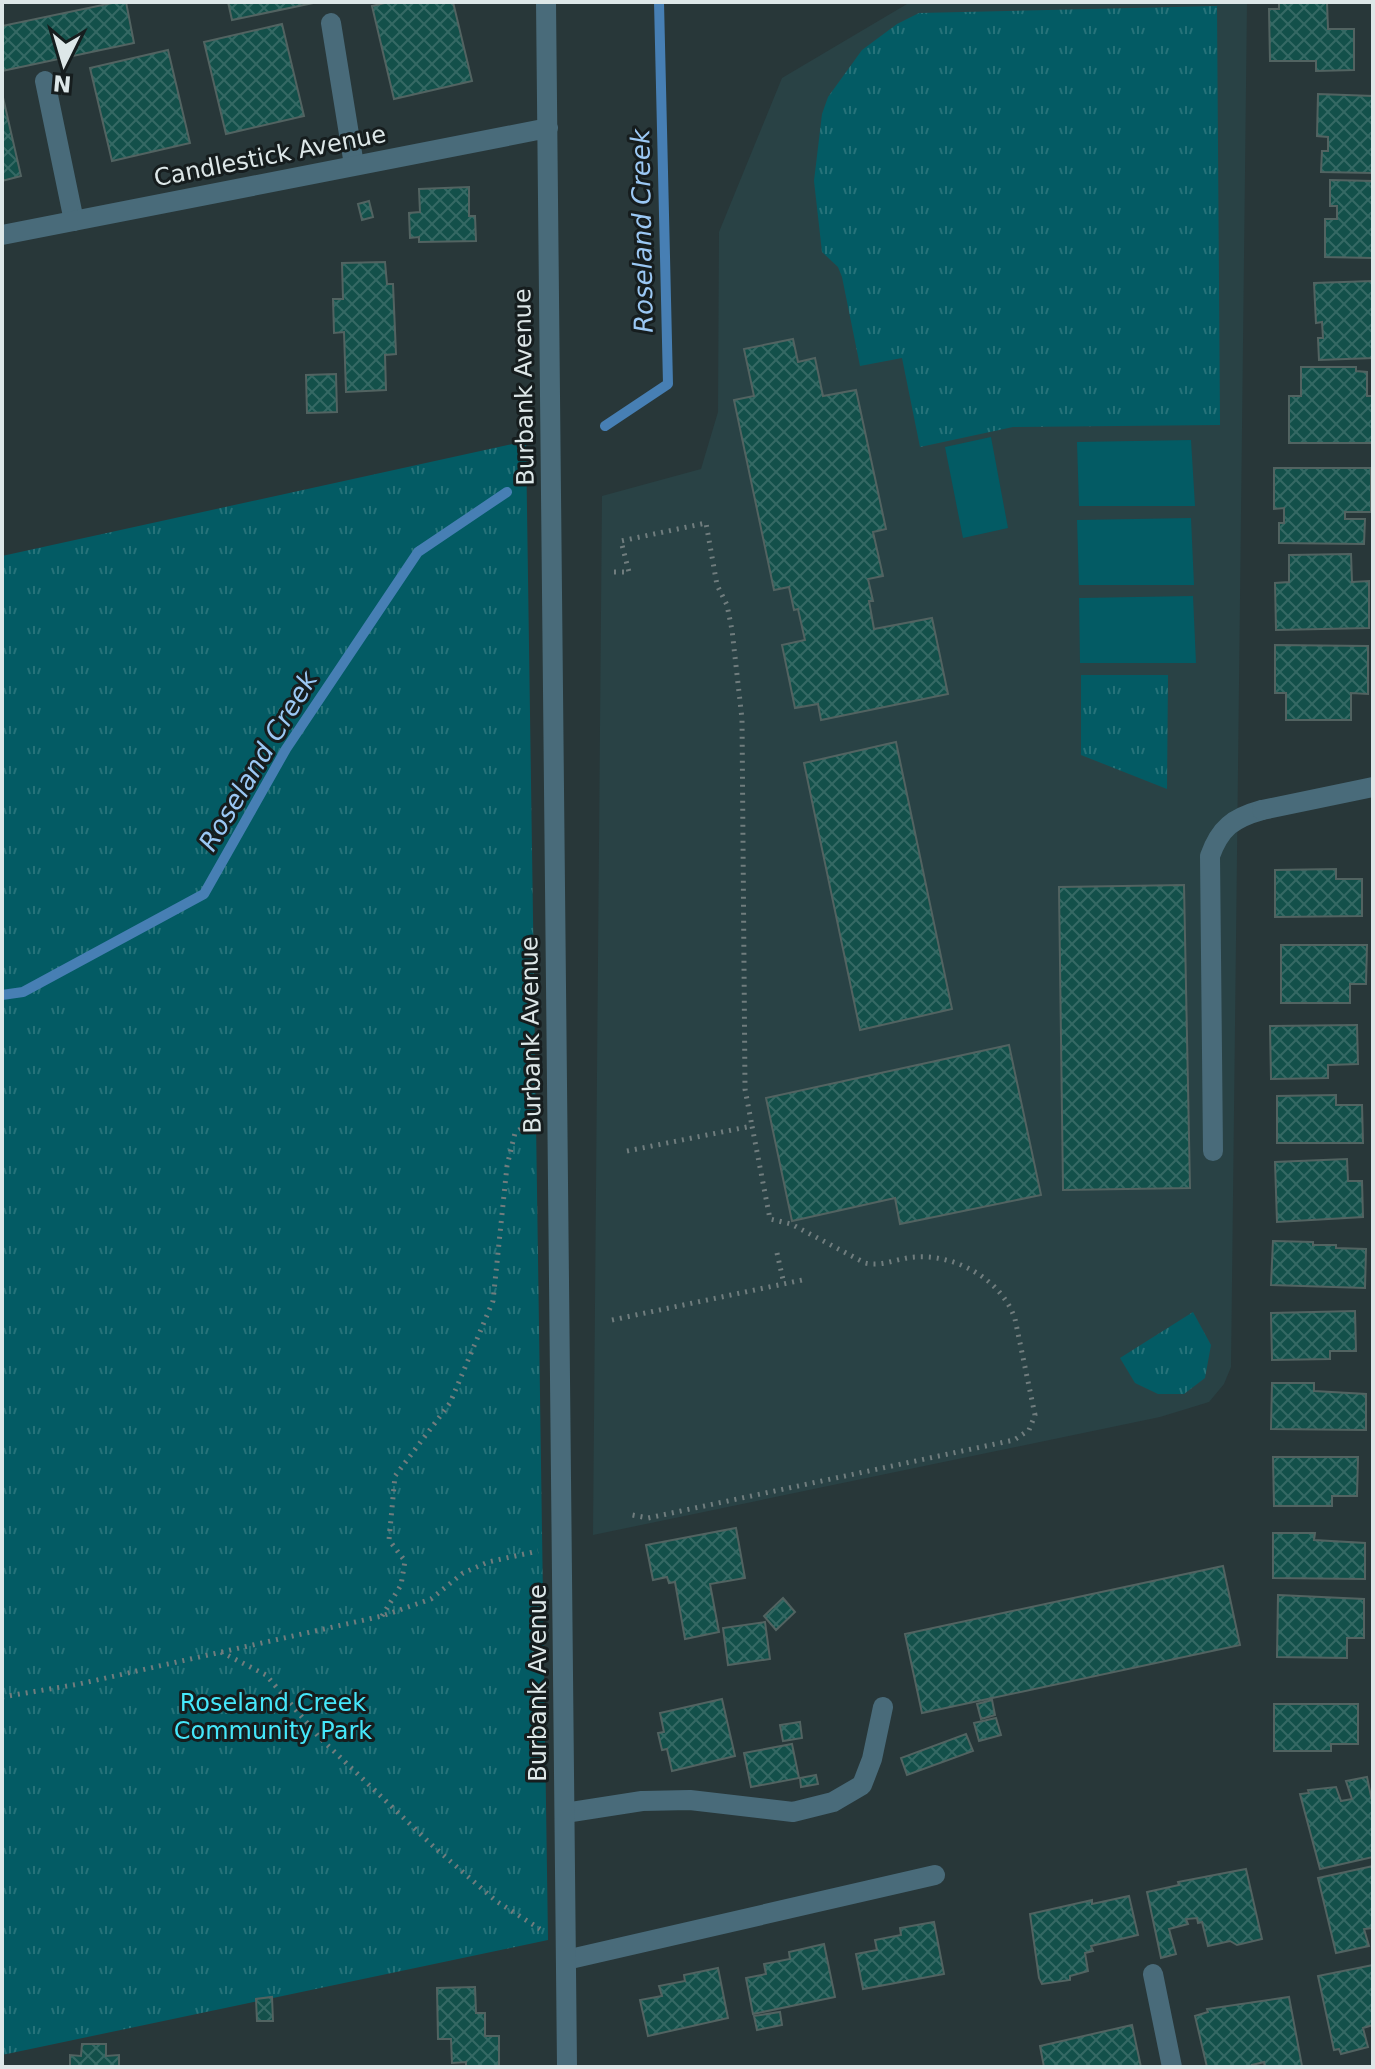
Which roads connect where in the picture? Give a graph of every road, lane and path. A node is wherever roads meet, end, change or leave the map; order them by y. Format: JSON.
{"nodes":[{"id":1,"x":546,"y":2,"type":"edge"},
{"id":2,"x":331,"y":23,"type":"dead end"},
{"id":3,"x":45,"y":81,"type":"dead end"},
{"id":4,"x":548,"y":128,"type":"junction"},
{"id":5,"x":354,"y":165,"type":"junction"},
{"id":6,"x":74,"y":221,"type":"junction"},
{"id":7,"x":2,"y":235,"type":"edge"},
{"id":8,"x":614,"y":572,"type":"dead end"},
{"id":9,"x":1373,"y":787,"type":"edge"},
{"id":10,"x":557,"y":1119,"type":"junction"},
{"id":11,"x":752,"y":1126,"type":"junction"},
{"id":12,"x":627,"y":1151,"type":"dead end"},
{"id":13,"x":1213,"y":1151,"type":"dead end"},
{"id":14,"x":777,"y":1253,"type":"dead end"},
{"id":15,"x":807,"y":1279,"type":"dead end"},
{"id":16,"x":784,"y":1284,"type":"junction"},
{"id":17,"x":612,"y":1320,"type":"dead end"},
{"id":18,"x":627,"y":1514,"type":"dead end"},
{"id":19,"x":543,"y":1550,"type":"dead end"},
{"id":20,"x":382,"y":1616,"type":"junction"},
{"id":21,"x":221,"y":1652,"type":"junction"},
{"id":22,"x":2,"y":1697,"type":"edge"},
{"id":23,"x":883,"y":1707,"type":"dead end"},
{"id":24,"x":565,"y":1813,"type":"junction"},
{"id":25,"x":935,"y":1875,"type":"dead end"},
{"id":26,"x":548,"y":1934,"type":"dead end"},
{"id":27,"x":566,"y":1960,"type":"junction"},
{"id":28,"x":1153,"y":1974,"type":"dead end"},
{"id":29,"x":567,"y":2067,"type":"edge"},
{"id":30,"x":1172,"y":2067,"type":"edge"}],
"edges":[{"from":1,"to":4,"type":"street","name":"Burbank Avenue"},
{"from":2,"to":5,"type":"street"},
{"from":3,"to":6,"type":"street"},
{"from":4,"to":5,"type":"street","name":"Candlestick Avenue"},
{"from":4,"to":10,"type":"street","name":"Burbank Avenue"},
{"from":5,"to":6,"type":"street","name":"Candlestick Avenue"},
{"from":6,"to":7,"type":"street","name":"Candlestick Avenue"},
{"from":8,"to":11,"type":"path"},
{"from":9,"to":13,"type":"street"},
{"from":10,"to":20,"type":"path"},
{"from":10,"to":24,"type":"street","name":"Burbank Avenue"},
{"from":11,"to":12,"type":"path"},
{"from":11,"to":18,"type":"path"},
{"from":14,"to":16,"type":"path"},
{"from":15,"to":16,"type":"path"},
{"from":16,"to":17,"type":"path"},
{"from":19,"to":20,"type":"path"},
{"from":20,"to":21,"type":"path"},
{"from":21,"to":22,"type":"path"},
{"from":21,"to":26,"type":"path"},
{"from":23,"to":24,"type":"street"},
{"from":24,"to":27,"type":"street","name":"Burbank Avenue"},
{"from":25,"to":27,"type":"street"},
{"from":27,"to":29,"type":"street","name":"Burbank Avenue"},
{"from":28,"to":30,"type":"street"}]}
